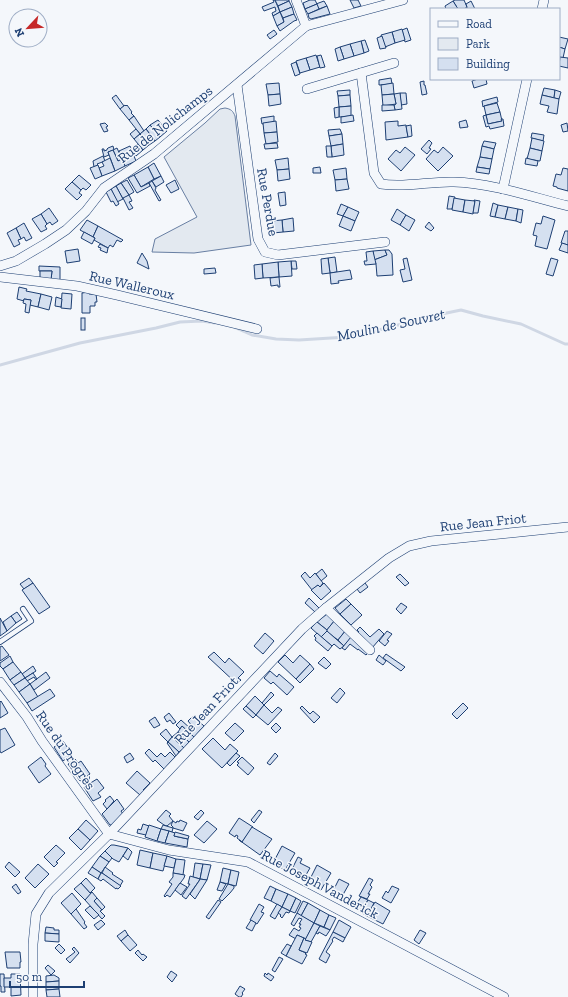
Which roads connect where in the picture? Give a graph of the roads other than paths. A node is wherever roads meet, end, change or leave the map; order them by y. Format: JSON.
{"nodes":[{"id":1,"x":296,"y":0,"type":"edge"},
{"id":2,"x":403,"y":0,"type":"edge"},
{"id":3,"x":306,"y":26,"type":"junction"},
{"id":4,"x":394,"y":63,"type":"dead end"},
{"id":5,"x":361,"y":73,"type":"junction"},
{"id":6,"x":527,"y":80,"type":"edge"},
{"id":7,"x":237,"y":85,"type":"junction"},
{"id":8,"x":307,"y":89,"type":"dead end"},
{"id":9,"x":503,"y":189,"type":"junction"},
{"id":10,"x":568,"y":206,"type":"edge"},
{"id":11,"x":385,"y":242,"type":"dead end"},
{"id":12,"x":0,"y":266,"type":"edge"},
{"id":13,"x":0,"y":277,"type":"edge"},
{"id":14,"x":257,"y":329,"type":"dead end"},
{"id":15,"x":568,"y":527,"type":"edge"},
{"id":16,"x":326,"y":608,"type":"junction"},
{"id":17,"x":23,"y":609,"type":"dead end"},
{"id":18,"x":0,"y":642,"type":"edge"},
{"id":19,"x":370,"y":650,"type":"dead end"},
{"id":20,"x":0,"y":682,"type":"edge"},
{"id":21,"x":109,"y":834,"type":"junction"},
{"id":22,"x":33,"y":997,"type":"edge"},
{"id":23,"x":504,"y":997,"type":"edge"}],
"edges":[{"from":1,"to":3,"type":"street"},
{"from":2,"to":3,"type":"street"},
{"from":3,"to":7,"type":"street","name":"Rue de Nolichamps"},
{"from":4,"to":5,"type":"street"},
{"from":5,"to":8,"type":"street"},
{"from":5,"to":9,"type":"street"},
{"from":6,"to":9,"type":"street"},
{"from":7,"to":11,"type":"street","name":"Rue Perdue"},
{"from":7,"to":12,"type":"street","name":"Rue de Nolichamps"},
{"from":9,"to":10,"type":"street"},
{"from":13,"to":14,"type":"street","name":"Rue Walleroux"},
{"from":15,"to":16,"type":"street","name":"Rue Jean Friot"},
{"from":16,"to":19,"type":"street"},
{"from":16,"to":21,"type":"street","name":"Rue Jean Friot"},
{"from":17,"to":18,"type":"lane"},
{"from":20,"to":21,"type":"street","name":"Rue du Progrès"},
{"from":21,"to":22,"type":"street","name":"Rue Jean Friot"},
{"from":21,"to":23,"type":"street","name":"Rue Joseph Vanderick"}]}
